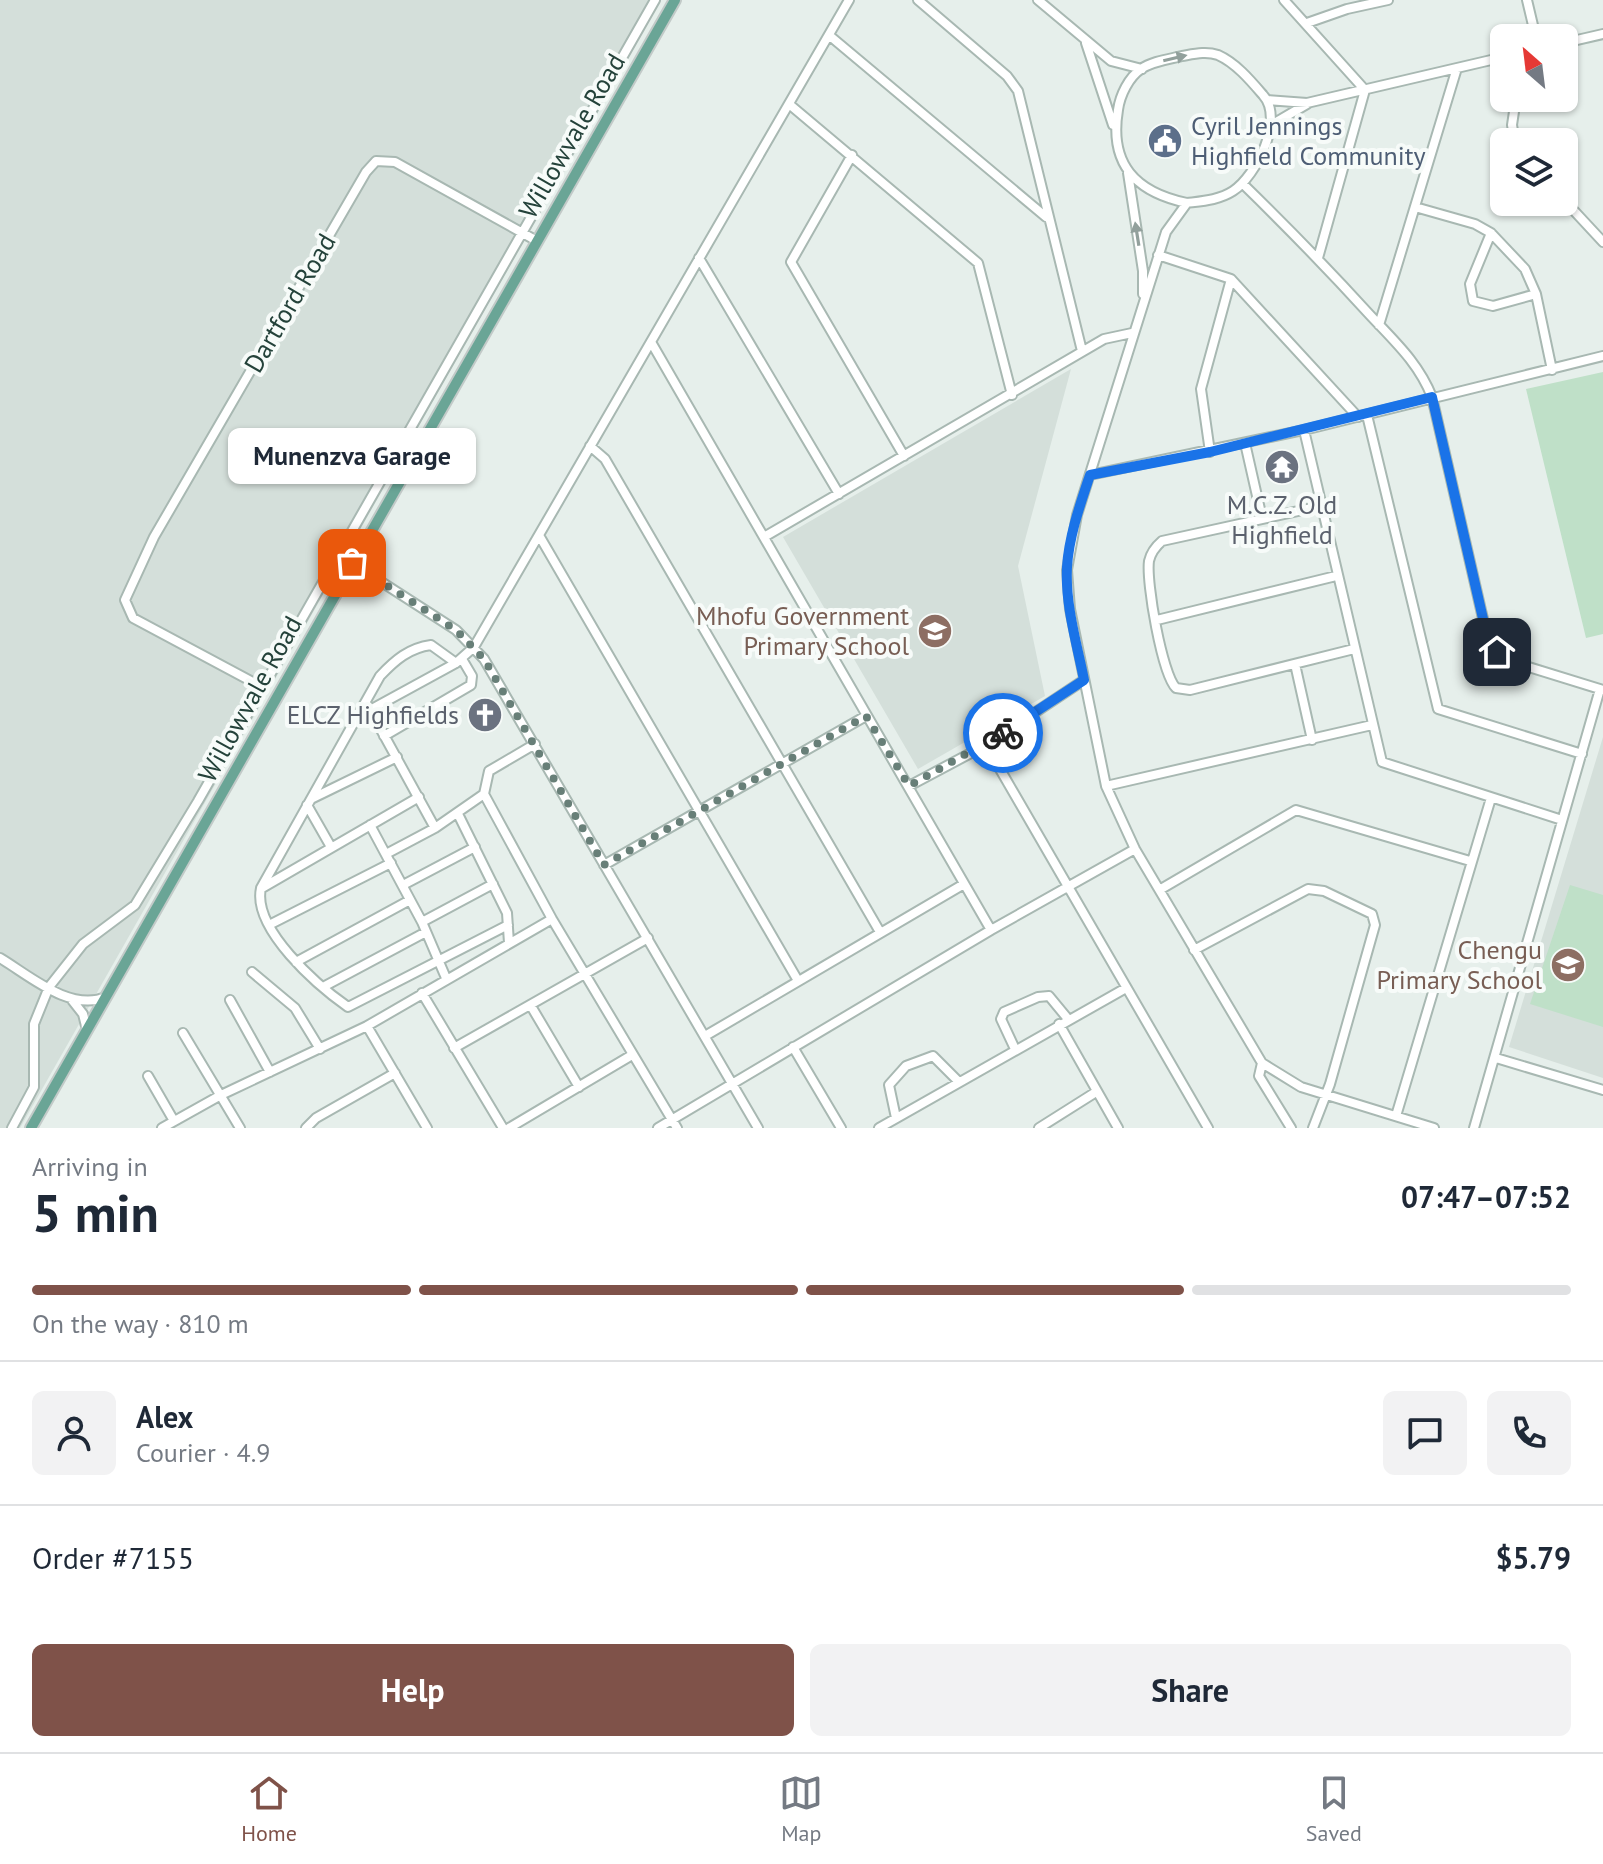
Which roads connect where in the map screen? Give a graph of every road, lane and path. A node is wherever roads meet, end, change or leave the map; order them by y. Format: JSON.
{"nodes":[{"id":1,"x":655,"y":0,"type":"edge"},
{"id":2,"x":675,"y":0,"type":"edge"},
{"id":3,"x":849,"y":0,"type":"edge"},
{"id":4,"x":918,"y":0,"type":"edge"},
{"id":5,"x":1038,"y":0,"type":"edge"},
{"id":6,"x":1284,"y":0,"type":"edge"},
{"id":7,"x":1388,"y":0,"type":"edge"},
{"id":8,"x":1527,"y":0,"type":"edge"},
{"id":9,"x":1307,"y":23,"type":"junction"},
{"id":10,"x":1533,"y":24,"type":"edge"},
{"id":11,"x":1603,"y":34,"type":"edge"},
{"id":12,"x":830,"y":36,"type":"junction"},
{"id":13,"x":1083,"y":38,"type":"junction"},
{"id":14,"x":1578,"y":40,"type":"edge"},
{"id":15,"x":1490,"y":60,"type":"edge"},
{"id":16,"x":1457,"y":68,"type":"junction"},
{"id":17,"x":1142,"y":69,"type":"junction"},
{"id":18,"x":1365,"y":90,"type":"junction"},
{"id":19,"x":1268,"y":100,"type":"junction"},
{"id":20,"x":1307,"y":103,"type":"junction"},
{"id":21,"x":789,"y":104,"type":"junction"},
{"id":22,"x":1271,"y":125,"type":"junction"},
{"id":23,"x":1115,"y":130,"type":"junction"},
{"id":24,"x":852,"y":155,"type":"junction"},
{"id":25,"x":1127,"y":171,"type":"junction"},
{"id":26,"x":1243,"y":184,"type":"junction"},
{"id":27,"x":1187,"y":203,"type":"junction"},
{"id":28,"x":1415,"y":207,"type":"junction"},
{"id":29,"x":1578,"y":215,"type":"edge"},
{"id":30,"x":1046,"y":218,"type":"junction"},
{"id":31,"x":522,"y":233,"type":"junction"},
{"id":32,"x":1491,"y":233,"type":"junction"},
{"id":33,"x":537,"y":241,"type":"junction"},
{"id":34,"x":1603,"y":242,"type":"edge"},
{"id":35,"x":1158,"y":255,"type":"junction"},
{"id":36,"x":699,"y":258,"type":"junction"},
{"id":37,"x":1318,"y":258,"type":"junction"},
{"id":38,"x":1231,"y":279,"type":"junction"},
{"id":39,"x":1536,"y":294,"type":"junction"},
{"id":40,"x":1143,"y":299,"type":"junction"},
{"id":41,"x":1379,"y":325,"type":"junction"},
{"id":42,"x":1132,"y":333,"type":"junction"},
{"id":43,"x":651,"y":342,"type":"junction"},
{"id":44,"x":1082,"y":351,"type":"junction"},
{"id":45,"x":1603,"y":356,"type":"edge"},
{"id":46,"x":1552,"y":370,"type":"junction"},
{"id":47,"x":1012,"y":395,"type":"junction"},
{"id":48,"x":1432,"y":397,"type":"junction"},
{"id":49,"x":1362,"y":416,"type":"junction"},
{"id":50,"x":1304,"y":430,"type":"junction"},
{"id":51,"x":1245,"y":443,"type":"junction"},
{"id":52,"x":590,"y":446,"type":"junction"},
{"id":53,"x":1210,"y":452,"type":"junction"},
{"id":54,"x":904,"y":456,"type":"junction"},
{"id":55,"x":1090,"y":475,"type":"junction"},
{"id":56,"x":839,"y":494,"type":"junction"},
{"id":57,"x":1321,"y":506,"type":"junction"},
{"id":58,"x":1262,"y":518,"type":"junction"},
{"id":59,"x":540,"y":537,"type":"junction"},
{"id":60,"x":764,"y":537,"type":"junction"},
{"id":61,"x":352,"y":563,"type":"junction"},
{"id":62,"x":1336,"y":576,"type":"junction"},
{"id":63,"x":1157,"y":620,"type":"junction"},
{"id":64,"x":474,"y":647,"type":"junction"},
{"id":65,"x":1354,"y":649,"type":"junction"},
{"id":66,"x":459,"y":661,"type":"junction"},
{"id":67,"x":1295,"y":664,"type":"junction"},
{"id":68,"x":1084,"y":680,"type":"junction"},
{"id":69,"x":262,"y":687,"type":"junction"},
{"id":70,"x":1602,"y":690,"type":"edge"},
{"id":71,"x":368,"y":706,"type":"junction"},
{"id":72,"x":866,"y":716,"type":"junction"},
{"id":73,"x":1372,"y":725,"type":"junction"},
{"id":74,"x":384,"y":736,"type":"junction"},
{"id":75,"x":1312,"y":740,"type":"junction"},
{"id":76,"x":535,"y":744,"type":"junction"},
{"id":77,"x":986,"y":745,"type":"junction"},
{"id":78,"x":1582,"y":754,"type":"junction"},
{"id":79,"x":397,"y":757,"type":"junction"},
{"id":80,"x":782,"y":762,"type":"junction"},
{"id":81,"x":909,"y":786,"type":"junction"},
{"id":82,"x":1106,"y":786,"type":"junction"},
{"id":83,"x":484,"y":794,"type":"junction"},
{"id":84,"x":419,"y":797,"type":"junction"},
{"id":85,"x":1491,"y":798,"type":"junction"},
{"id":86,"x":309,"y":802,"type":"junction"},
{"id":87,"x":698,"y":809,"type":"junction"},
{"id":88,"x":458,"y":814,"type":"junction"},
{"id":89,"x":1562,"y":820,"type":"junction"},
{"id":90,"x":370,"y":825,"type":"junction"},
{"id":91,"x":435,"y":828,"type":"junction"},
{"id":92,"x":331,"y":847,"type":"junction"},
{"id":93,"x":475,"y":847,"type":"junction"},
{"id":94,"x":1135,"y":849,"type":"junction"},
{"id":95,"x":389,"y":859,"type":"junction"},
{"id":96,"x":1470,"y":861,"type":"junction"},
{"id":97,"x":604,"y":865,"type":"junction"},
{"id":98,"x":493,"y":884,"type":"junction"},
{"id":99,"x":964,"y":884,"type":"junction"},
{"id":100,"x":403,"y":885,"type":"junction"},
{"id":101,"x":1069,"y":886,"type":"junction"},
{"id":102,"x":261,"y":888,"type":"junction"},
{"id":103,"x":1161,"y":889,"type":"junction"},
{"id":104,"x":410,"y":900,"type":"junction"},
{"id":105,"x":552,"y":919,"type":"junction"},
{"id":106,"x":422,"y":922,"type":"junction"},
{"id":107,"x":269,"y":925,"type":"junction"},
{"id":108,"x":508,"y":925,"type":"junction"},
{"id":109,"x":991,"y":930,"type":"junction"},
{"id":110,"x":426,"y":932,"type":"junction"},
{"id":111,"x":880,"y":932,"type":"junction"},
{"id":112,"x":648,"y":938,"type":"junction"},
{"id":113,"x":509,"y":943,"type":"junction"},
{"id":114,"x":1194,"y":950,"type":"junction"},
{"id":115,"x":0,"y":958,"type":"edge"},
{"id":116,"x":440,"y":961,"type":"junction"},
{"id":117,"x":296,"y":962,"type":"junction"},
{"id":118,"x":252,"y":972,"type":"dead end"},
{"id":119,"x":586,"y":975,"type":"junction"},
{"id":120,"x":446,"y":978,"type":"junction"},
{"id":121,"x":797,"y":979,"type":"junction"},
{"id":122,"x":49,"y":987,"type":"junction"},
{"id":123,"x":323,"y":987,"type":"junction"},
{"id":124,"x":1126,"y":988,"type":"junction"},
{"id":125,"x":422,"y":993,"type":"junction"},
{"id":126,"x":106,"y":997,"type":"junction"},
{"id":127,"x":72,"y":999,"type":"junction"},
{"id":128,"x":230,"y":1000,"type":"dead end"},
{"id":129,"x":531,"y":1006,"type":"junction"},
{"id":130,"x":1068,"y":1019,"type":"junction"},
{"id":131,"x":1059,"y":1024,"type":"junction"},
{"id":132,"x":367,"y":1026,"type":"junction"},
{"id":133,"x":87,"y":1030,"type":"junction"},
{"id":134,"x":183,"y":1033,"type":"dead end"},
{"id":135,"x":705,"y":1036,"type":"junction"},
{"id":136,"x":793,"y":1047,"type":"junction"},
{"id":137,"x":454,"y":1048,"type":"junction"},
{"id":138,"x":320,"y":1049,"type":"junction"},
{"id":139,"x":1015,"y":1049,"type":"junction"},
{"id":140,"x":632,"y":1055,"type":"junction"},
{"id":141,"x":1496,"y":1058,"type":"junction"},
{"id":142,"x":1262,"y":1063,"type":"junction"},
{"id":143,"x":270,"y":1072,"type":"junction"},
{"id":144,"x":395,"y":1073,"type":"junction"},
{"id":145,"x":148,"y":1076,"type":"dead end"},
{"id":146,"x":959,"y":1082,"type":"junction"},
{"id":147,"x":732,"y":1083,"type":"junction"},
{"id":148,"x":579,"y":1087,"type":"junction"},
{"id":149,"x":1603,"y":1090,"type":"edge"},
{"id":150,"x":1096,"y":1092,"type":"junction"},
{"id":151,"x":1324,"y":1093,"type":"junction"},
{"id":152,"x":221,"y":1095,"type":"junction"},
{"id":153,"x":1396,"y":1116,"type":"junction"},
{"id":154,"x":896,"y":1118,"type":"junction"},
{"id":155,"x":174,"y":1121,"type":"junction"},
{"id":156,"x":674,"y":1124,"type":"edge"},
{"id":157,"x":425,"y":1125,"type":"edge"},
{"id":158,"x":12,"y":1128,"type":"edge"},
{"id":159,"x":31,"y":1128,"type":"edge"},
{"id":160,"x":162,"y":1128,"type":"edge"},
{"id":161,"x":240,"y":1128,"type":"edge"},
{"id":162,"x":306,"y":1128,"type":"edge"},
{"id":163,"x":412,"y":1128,"type":"edge"},
{"id":164,"x":503,"y":1128,"type":"edge"},
{"id":165,"x":509,"y":1128,"type":"edge"},
{"id":166,"x":658,"y":1128,"type":"edge"},
{"id":167,"x":758,"y":1128,"type":"edge"},
{"id":168,"x":841,"y":1128,"type":"edge"},
{"id":169,"x":879,"y":1128,"type":"edge"},
{"id":170,"x":1039,"y":1128,"type":"edge"},
{"id":171,"x":1118,"y":1128,"type":"edge"},
{"id":172,"x":1208,"y":1128,"type":"edge"},
{"id":173,"x":1291,"y":1128,"type":"edge"},
{"id":174,"x":1313,"y":1128,"type":"edge"},
{"id":175,"x":1434,"y":1128,"type":"edge"},
{"id":176,"x":1474,"y":1128,"type":"edge"}],
"edges":[{"from":1,"to":31,"type":"street"},
{"from":2,"to":33,"type":"main road","name":"Willowvale Road"},
{"from":3,"to":12,"type":"street"},
{"from":4,"to":30,"type":"street"},
{"from":5,"to":13,"type":"street"},
{"from":6,"to":9,"type":"street"},
{"from":7,"to":9,"type":"street"},
{"from":8,"to":10,"type":"street"},
{"from":9,"to":18,"type":"street"},
{"from":11,"to":14,"type":"street"},
{"from":12,"to":21,"type":"street"},
{"from":12,"to":30,"type":"street"},
{"from":13,"to":17,"type":"street"},
{"from":13,"to":23,"type":"street"},
{"from":15,"to":16,"type":"street"},
{"from":16,"to":18,"type":"street"},
{"from":16,"to":28,"type":"street"},
{"from":17,"to":19,"type":"street","one_way":true},
{"from":17,"to":23,"type":"street"},
{"from":18,"to":20,"type":"street"},
{"from":18,"to":37,"type":"street"},
{"from":19,"to":20,"type":"street"},
{"from":19,"to":22,"type":"street"},
{"from":20,"to":22,"type":"street"},
{"from":21,"to":24,"type":"street"},
{"from":21,"to":36,"type":"street"},
{"from":22,"to":26,"type":"street"},
{"from":23,"to":25,"type":"street"},
{"from":24,"to":47,"type":"street"},
{"from":24,"to":54,"type":"street"},
{"from":25,"to":27,"type":"street"},
{"from":40,"to":25,"type":"street","one_way":true},
{"from":26,"to":27,"type":"street"},
{"from":26,"to":37,"type":"street"},
{"from":27,"to":35,"type":"street"},
{"from":28,"to":32,"type":"street"},
{"from":28,"to":41,"type":"street"},
{"from":29,"to":34,"type":"street"},
{"from":30,"to":44,"type":"street"},
{"from":31,"to":33,"type":"street","name":"Dartford Road"},
{"from":31,"to":69,"type":"street"},
{"from":31,"to":69,"type":"street","name":"Dartford Road"},
{"from":32,"to":39,"type":"street"},
{"from":32,"to":39,"type":"street"},
{"from":33,"to":61,"type":"main road","name":"Willowvale Road"},
{"from":35,"to":38,"type":"street"},
{"from":35,"to":40,"type":"street"},
{"from":36,"to":43,"type":"street"},
{"from":36,"to":56,"type":"street"},
{"from":37,"to":41,"type":"street"},
{"from":38,"to":49,"type":"street"},
{"from":38,"to":53,"type":"street"},
{"from":39,"to":46,"type":"street"},
{"from":40,"to":42,"type":"street"},
{"from":41,"to":48,"type":"street"},
{"from":42,"to":44,"type":"street"},
{"from":42,"to":55,"type":"street"},
{"from":43,"to":52,"type":"street"},
{"from":43,"to":60,"type":"street"},
{"from":44,"to":47,"type":"street"},
{"from":45,"to":46,"type":"street"},
{"from":46,"to":48,"type":"street"},
{"from":47,"to":54,"type":"street"},
{"from":48,"to":49,"type":"street"},
{"from":48,"to":70,"type":"street"},
{"from":49,"to":50,"type":"street"},
{"from":49,"to":78,"type":"street"},
{"from":50,"to":51,"type":"street"},
{"from":50,"to":57,"type":"street"},
{"from":51,"to":53,"type":"street"},
{"from":51,"to":58,"type":"street"},
{"from":52,"to":59,"type":"street"},
{"from":52,"to":80,"type":"street"},
{"from":53,"to":55,"type":"street"},
{"from":54,"to":56,"type":"street"},
{"from":55,"to":68,"type":"street"},
{"from":56,"to":60,"type":"street"},
{"from":57,"to":58,"type":"street"},
{"from":57,"to":62,"type":"street"},
{"from":58,"to":63,"type":"street"},
{"from":59,"to":64,"type":"street"},
{"from":59,"to":87,"type":"street"},
{"from":60,"to":72,"type":"street"},
{"from":61,"to":64,"type":"street"},
{"from":61,"to":126,"type":"main road","name":"Willowvale Road"},
{"from":62,"to":63,"type":"street"},
{"from":62,"to":65,"type":"street"},
{"from":63,"to":67,"type":"street"},
{"from":64,"to":66,"type":"street"},
{"from":64,"to":76,"type":"street"},
{"from":65,"to":67,"type":"street"},
{"from":65,"to":73,"type":"street"},
{"from":66,"to":71,"type":"street"},
{"from":66,"to":71,"type":"street"},
{"from":66,"to":74,"type":"street"},
{"from":67,"to":75,"type":"street"},
{"from":68,"to":77,"type":"street"},
{"from":68,"to":82,"type":"street"},
{"from":69,"to":122,"type":"street"},
{"from":70,"to":78,"type":"street"},
{"from":71,"to":74,"type":"street"},
{"from":71,"to":86,"type":"street"},
{"from":72,"to":80,"type":"street"},
{"from":72,"to":81,"type":"street"},
{"from":73,"to":75,"type":"street"},
{"from":73,"to":85,"type":"street"},
{"from":74,"to":79,"type":"street"},
{"from":75,"to":82,"type":"street"},
{"from":76,"to":83,"type":"street"},
{"from":76,"to":97,"type":"street"},
{"from":77,"to":81,"type":"street"},
{"from":77,"to":101,"type":"street"},
{"from":78,"to":89,"type":"street"},
{"from":79,"to":84,"type":"street"},
{"from":79,"to":86,"type":"street"},
{"from":80,"to":87,"type":"street"},
{"from":80,"to":111,"type":"street"},
{"from":81,"to":99,"type":"street"},
{"from":82,"to":94,"type":"street"},
{"from":83,"to":88,"type":"street"},
{"from":83,"to":105,"type":"street"},
{"from":84,"to":90,"type":"street"},
{"from":84,"to":91,"type":"street"},
{"from":85,"to":89,"type":"street"},
{"from":85,"to":96,"type":"street"},
{"from":86,"to":92,"type":"street"},
{"from":86,"to":102,"type":"street"},
{"from":87,"to":97,"type":"street"},
{"from":87,"to":121,"type":"street"},
{"from":88,"to":91,"type":"street"},
{"from":88,"to":93,"type":"street"},
{"from":89,"to":141,"type":"street"},
{"from":90,"to":92,"type":"street"},
{"from":90,"to":95,"type":"street"},
{"from":91,"to":95,"type":"street"},
{"from":92,"to":102,"type":"street"},
{"from":93,"to":98,"type":"street"},
{"from":93,"to":100,"type":"street"},
{"from":94,"to":101,"type":"street"},
{"from":94,"to":103,"type":"street"},
{"from":95,"to":100,"type":"street"},
{"from":95,"to":107,"type":"street"},
{"from":96,"to":103,"type":"street"},
{"from":96,"to":153,"type":"street"},
{"from":97,"to":112,"type":"street"},
{"from":98,"to":106,"type":"street"},
{"from":98,"to":108,"type":"street"},
{"from":99,"to":109,"type":"street"},
{"from":99,"to":111,"type":"street"},
{"from":100,"to":104,"type":"street"},
{"from":101,"to":109,"type":"street"},
{"from":101,"to":124,"type":"street"},
{"from":102,"to":107,"type":"street"},
{"from":103,"to":114,"type":"street"},
{"from":104,"to":106,"type":"street"},
{"from":104,"to":117,"type":"street"},
{"from":105,"to":113,"type":"street"},
{"from":105,"to":119,"type":"street"},
{"from":106,"to":110,"type":"street"},
{"from":107,"to":117,"type":"street"},
{"from":108,"to":113,"type":"street"},
{"from":108,"to":116,"type":"street"},
{"from":109,"to":136,"type":"street"},
{"from":110,"to":116,"type":"street"},
{"from":110,"to":123,"type":"street"},
{"from":111,"to":121,"type":"street"},
{"from":112,"to":119,"type":"street"},
{"from":112,"to":135,"type":"street"},
{"from":113,"to":120,"type":"street"},
{"from":114,"to":142,"type":"street"},
{"from":114,"to":151,"type":"street"},
{"from":115,"to":122,"type":"street"},
{"from":116,"to":120,"type":"street"},
{"from":116,"to":123,"type":"street"},
{"from":117,"to":123,"type":"street"},
{"from":118,"to":138,"type":"street"},
{"from":119,"to":129,"type":"street"},
{"from":119,"to":140,"type":"street"},
{"from":120,"to":125,"type":"street"},
{"from":121,"to":135,"type":"street"},
{"from":122,"to":127,"type":"street"},
{"from":122,"to":158,"type":"street"},
{"from":124,"to":130,"type":"street"},
{"from":124,"to":172,"type":"street"},
{"from":125,"to":132,"type":"street"},
{"from":125,"to":137,"type":"street"},
{"from":126,"to":127,"type":"street"},
{"from":126,"to":133,"type":"main road","name":"Willowvale Road"},
{"from":127,"to":133,"type":"street"},
{"from":128,"to":143,"type":"street"},
{"from":129,"to":137,"type":"street"},
{"from":129,"to":148,"type":"street"},
{"from":130,"to":131,"type":"street"},
{"from":130,"to":139,"type":"street"},
{"from":131,"to":139,"type":"street"},
{"from":131,"to":150,"type":"street"},
{"from":132,"to":138,"type":"street"},
{"from":132,"to":144,"type":"street"},
{"from":133,"to":159,"type":"main road","name":"Willowvale Road"},
{"from":134,"to":152,"type":"street"},
{"from":135,"to":147,"type":"street"},
{"from":136,"to":147,"type":"street"},
{"from":136,"to":168,"type":"street"},
{"from":137,"to":164,"type":"street"},
{"from":138,"to":143,"type":"street"},
{"from":139,"to":146,"type":"street"},
{"from":140,"to":148,"type":"street"},
{"from":140,"to":156,"type":"street"},
{"from":141,"to":149,"type":"street"},
{"from":141,"to":176,"type":"street"},
{"from":142,"to":151,"type":"street"},
{"from":142,"to":173,"type":"street"},
{"from":143,"to":152,"type":"street"},
{"from":144,"to":157,"type":"street"},
{"from":144,"to":162,"type":"street"},
{"from":145,"to":155,"type":"street"},
{"from":146,"to":154,"type":"street"},
{"from":146,"to":154,"type":"street"},
{"from":147,"to":156,"type":"street"},
{"from":147,"to":167,"type":"street"},
{"from":148,"to":165,"type":"street"},
{"from":150,"to":170,"type":"street"},
{"from":150,"to":171,"type":"street"},
{"from":151,"to":153,"type":"street"},
{"from":151,"to":174,"type":"street"},
{"from":152,"to":155,"type":"street"},
{"from":152,"to":161,"type":"street"},
{"from":153,"to":175,"type":"street"},
{"from":154,"to":169,"type":"street"},
{"from":155,"to":160,"type":"street"},
{"from":156,"to":166,"type":"street"},
{"from":157,"to":163,"type":"street"}]}
